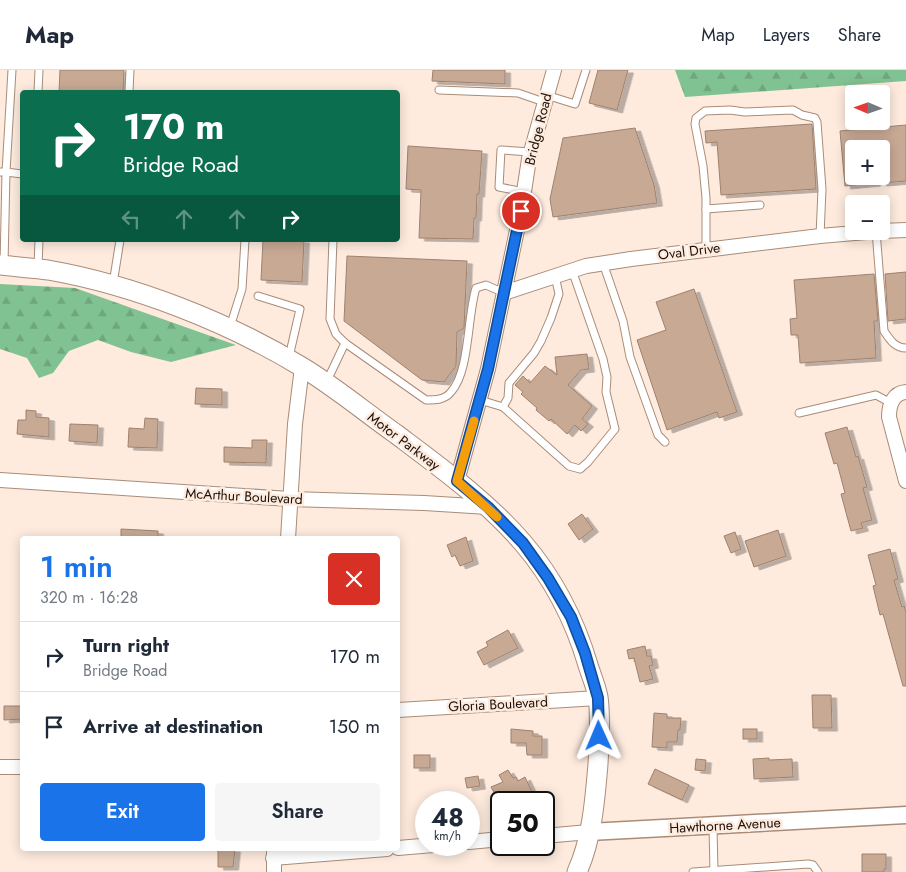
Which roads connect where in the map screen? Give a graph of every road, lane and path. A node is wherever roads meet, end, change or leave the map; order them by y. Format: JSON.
{"nodes":[{"id":1,"x":12,"y":70,"type":"edge"},
{"id":2,"x":34,"y":70,"type":"edge"},
{"id":3,"x":39,"y":70,"type":"edge"},
{"id":4,"x":130,"y":70,"type":"edge"},
{"id":5,"x":554,"y":70,"type":"edge"},
{"id":6,"x":586,"y":70,"type":"edge"},
{"id":7,"x":38,"y":90,"type":"edge"},
{"id":8,"x":129,"y":90,"type":"edge"},
{"id":9,"x":439,"y":90,"type":"dead end"},
{"id":10,"x":545,"y":98,"type":"junction"},
{"id":11,"x":531,"y":152,"type":"junction"},
{"id":12,"x":3,"y":172,"type":"edge"},
{"id":13,"x":20,"y":174,"type":"edge"},
{"id":14,"x":524,"y":192,"type":"junction"},
{"id":15,"x":760,"y":205,"type":"dead end"},
{"id":16,"x":706,"y":208,"type":"junction"},
{"id":17,"x":906,"y":230,"type":"edge"},
{"id":18,"x":890,"y":231,"type":"edge"},
{"id":19,"x":845,"y":234,"type":"edge"},
{"id":20,"x":820,"y":236,"type":"junction"},
{"id":21,"x":879,"y":240,"type":"edge"},
{"id":22,"x":38,"y":242,"type":"edge"},
{"id":23,"x":120,"y":242,"type":"edge"},
{"id":24,"x":245,"y":242,"type":"edge"},
{"id":25,"x":333,"y":242,"type":"edge"},
{"id":26,"x":706,"y":249,"type":"junction"},
{"id":27,"x":603,"y":263,"type":"junction"},
{"id":28,"x":2,"y":265,"type":"edge"},
{"id":29,"x":38,"y":269,"type":"junction"},
{"id":30,"x":572,"y":270,"type":"junction"},
{"id":31,"x":555,"y":276,"type":"junction"},
{"id":32,"x":112,"y":285,"type":"junction"},
{"id":33,"x":504,"y":293,"type":"junction"},
{"id":34,"x":258,"y":296,"type":"dead end"},
{"id":35,"x":229,"y":329,"type":"junction"},
{"id":36,"x":344,"y":343,"type":"junction"},
{"id":37,"x":906,"y":348,"type":"edge"},
{"id":38,"x":296,"y":363,"type":"junction"},
{"id":39,"x":326,"y":383,"type":"junction"},
{"id":40,"x":906,"y":392,"type":"edge"},
{"id":41,"x":480,"y":400,"type":"junction"},
{"id":42,"x":891,"y":403,"type":"junction"},
{"id":43,"x":504,"y":407,"type":"junction"},
{"id":44,"x":799,"y":413,"type":"dead end"},
{"id":45,"x":665,"y":442,"type":"dead end"},
{"id":46,"x":0,"y":480,"type":"edge"},
{"id":47,"x":457,"y":481,"type":"junction"},
{"id":48,"x":906,"y":481,"type":"edge"},
{"id":49,"x":290,"y":499,"type":"junction"},
{"id":50,"x":488,"y":507,"type":"junction"},
{"id":51,"x":288,"y":536,"type":"edge"},
{"id":52,"x":598,"y":698,"type":"junction"},
{"id":53,"x":400,"y":710,"type":"edge"},
{"id":54,"x":0,"y":767,"type":"edge"},
{"id":55,"x":20,"y":767,"type":"edge"},
{"id":56,"x":906,"y":815,"type":"edge"},
{"id":57,"x":713,"y":826,"type":"junction"},
{"id":58,"x":589,"y":832,"type":"junction"},
{"id":59,"x":555,"y":835,"type":"edge"},
{"id":60,"x":415,"y":847,"type":"edge"},
{"id":61,"x":400,"y":848,"type":"edge"},
{"id":62,"x":366,"y":851,"type":"edge"},
{"id":63,"x":274,"y":860,"type":"edge"},
{"id":64,"x":778,"y":869,"type":"edge"},
{"id":65,"x":577,"y":872,"type":"edge"},
{"id":66,"x":693,"y":872,"type":"edge"},
{"id":67,"x":714,"y":872,"type":"edge"},
{"id":68,"x":818,"y":872,"type":"edge"}],
"edges":[{"from":1,"to":12,"type":"lane"},
{"from":2,"to":3,"type":"lane"},
{"from":3,"to":7,"type":"lane"},
{"from":4,"to":8,"type":"lane"},
{"from":5,"to":10,"type":"street","name":"Bridge Road"},
{"from":6,"to":10,"type":"lane"},
{"from":9,"to":10,"type":"lane"},
{"from":10,"to":11,"type":"street","name":"Bridge Road"},
{"from":11,"to":14,"type":"street","name":"Bridge Road"},
{"from":11,"to":14,"type":"lane"},
{"from":12,"to":13,"type":"lane"},
{"from":12,"to":28,"type":"lane"},
{"from":14,"to":33,"type":"street","name":"Bridge Road"},
{"from":15,"to":16,"type":"lane"},
{"from":16,"to":20,"type":"lane"},
{"from":16,"to":26,"type":"lane"},
{"from":17,"to":18,"type":"street","name":"Oval Drive"},
{"from":19,"to":20,"type":"street","name":"Oval Drive"},
{"from":20,"to":26,"type":"street","name":"Oval Drive"},
{"from":21,"to":37,"type":"lane"},
{"from":22,"to":29,"type":"lane"},
{"from":23,"to":32,"type":"lane"},
{"from":24,"to":35,"type":"lane"},
{"from":25,"to":36,"type":"lane"},
{"from":26,"to":27,"type":"street","name":"Oval Drive"},
{"from":27,"to":30,"type":"street","name":"Oval Drive"},
{"from":27,"to":45,"type":"lane"},
{"from":28,"to":29,"type":"main road","name":"Motor Parkway"},
{"from":29,"to":32,"type":"main road","name":"Motor Parkway"},
{"from":30,"to":31,"type":"street","name":"Oval Drive"},
{"from":30,"to":43,"type":"lane"},
{"from":31,"to":33,"type":"street","name":"Oval Drive"},
{"from":31,"to":43,"type":"lane"},
{"from":32,"to":35,"type":"main road","name":"Motor Parkway"},
{"from":33,"to":36,"type":"lane"},
{"from":33,"to":41,"type":"street","name":"Bridge Road"},
{"from":34,"to":38,"type":"lane"},
{"from":35,"to":38,"type":"main road","name":"Motor Parkway"},
{"from":36,"to":39,"type":"lane"},
{"from":38,"to":39,"type":"main road","name":"Motor Parkway"},
{"from":38,"to":49,"type":"street"},
{"from":39,"to":47,"type":"main road","name":"Motor Parkway"},
{"from":40,"to":42,"type":"street"},
{"from":41,"to":43,"type":"lane"},
{"from":41,"to":47,"type":"street","name":"Bridge Road"},
{"from":42,"to":44,"type":"lane"},
{"from":42,"to":48,"type":"street"},
{"from":46,"to":49,"type":"street","name":"McArthur Boulevard"},
{"from":47,"to":50,"type":"main road","name":"Motor Parkway"},
{"from":49,"to":50,"type":"street","name":"McArthur Boulevard"},
{"from":49,"to":51,"type":"street"},
{"from":50,"to":52,"type":"main road","name":"Motor Parkway"},
{"from":52,"to":53,"type":"street","name":"Gloria Boulevard"},
{"from":52,"to":58,"type":"main road","name":"Motor Parkway"},
{"from":54,"to":55,"type":"street"},
{"from":56,"to":57,"type":"street","name":"Hawthorne Avenue"},
{"from":57,"to":58,"type":"street","name":"Hawthorne Avenue"},
{"from":57,"to":67,"type":"lane"},
{"from":58,"to":59,"type":"street","name":"Hawthorne Avenue"},
{"from":58,"to":65,"type":"main road","name":"Motor Parkway"},
{"from":60,"to":61,"type":"street"},
{"from":62,"to":63,"type":"street"},
{"from":64,"to":67,"type":"lane"},
{"from":64,"to":68,"type":"lane"},
{"from":66,"to":67,"type":"lane"}]}
